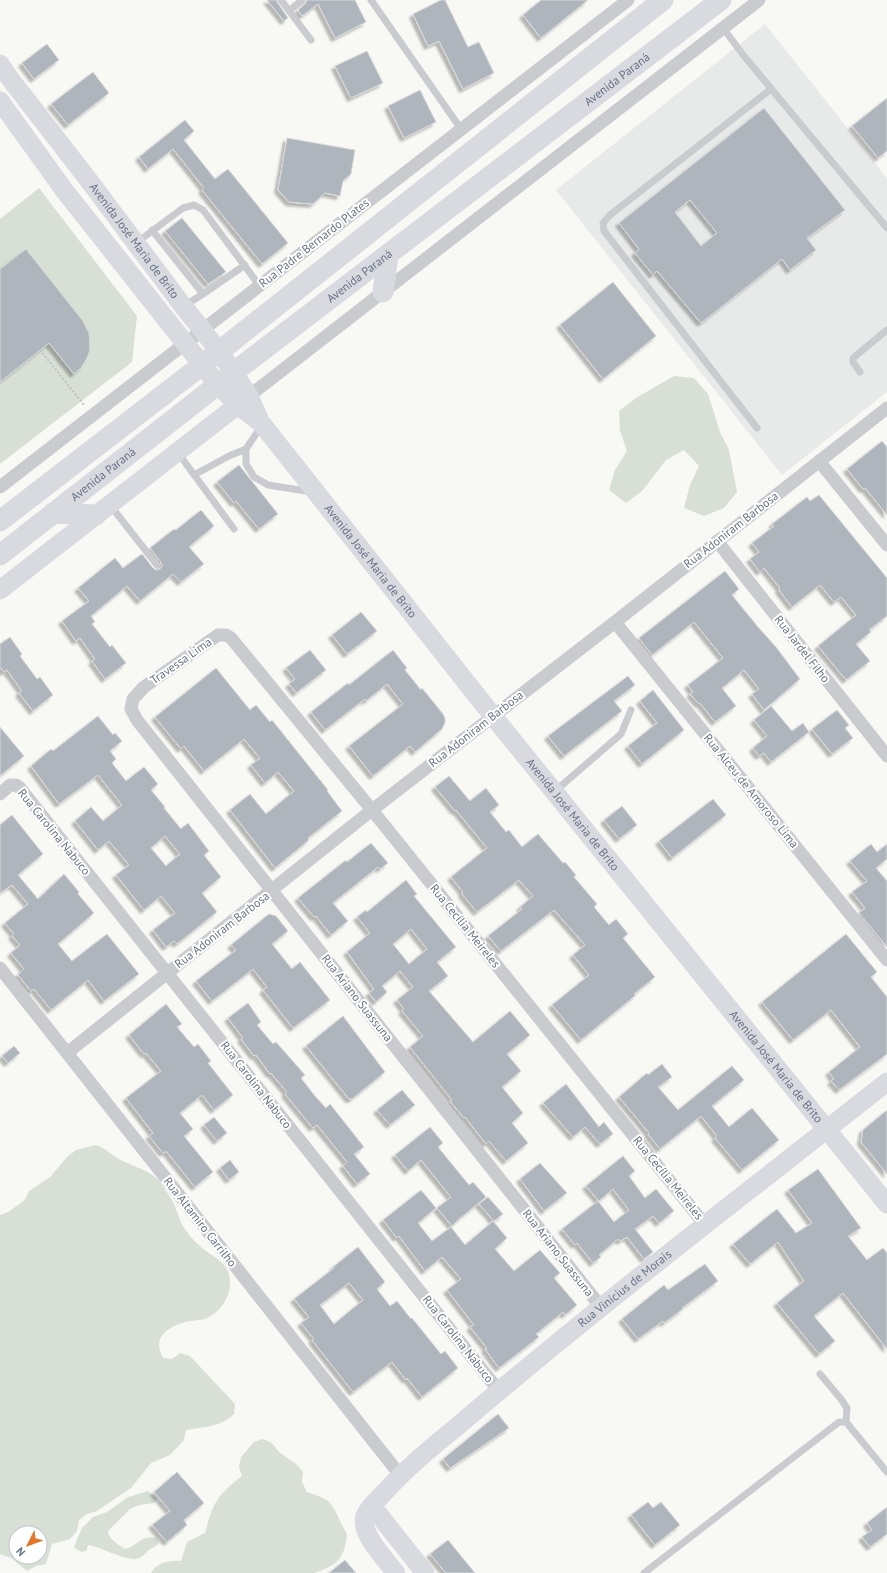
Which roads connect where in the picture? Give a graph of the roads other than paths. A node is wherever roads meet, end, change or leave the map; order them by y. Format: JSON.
{"nodes":[{"id":1,"x":281,"y":0,"type":"edge"},
{"id":2,"x":302,"y":0,"type":"edge"},
{"id":3,"x":371,"y":0,"type":"edge"},
{"id":4,"x":628,"y":0,"type":"edge"},
{"id":5,"x":663,"y":0,"type":"edge"},
{"id":6,"x":721,"y":0,"type":"edge"},
{"id":7,"x":759,"y":0,"type":"edge"},
{"id":8,"x":289,"y":10,"type":"junction"},
{"id":9,"x":723,"y":28,"type":"junction"},
{"id":10,"x":311,"y":40,"type":"dead end"},
{"id":11,"x":0,"y":64,"type":"edge"},
{"id":12,"x":771,"y":89,"type":"junction"},
{"id":13,"x":0,"y":100,"type":"edge"},
{"id":14,"x":461,"y":129,"type":"junction"},
{"id":15,"x":87,"y":178,"type":"junction"},
{"id":16,"x":64,"y":190,"type":"junction"},
{"id":17,"x":887,"y":228,"type":"edge"},
{"id":18,"x":152,"y":230,"type":"junction"},
{"id":19,"x":136,"y":243,"type":"junction"},
{"id":20,"x":388,"y":254,"type":"junction"},
{"id":21,"x":245,"y":265,"type":"junction"},
{"id":22,"x":259,"y":285,"type":"junction"},
{"id":23,"x":383,"y":292,"type":"junction"},
{"id":24,"x":202,"y":294,"type":"junction"},
{"id":25,"x":183,"y":306,"type":"junction"},
{"id":26,"x":202,"y":330,"type":"junction"},
{"id":27,"x":887,"y":330,"type":"edge"},
{"id":28,"x":185,"y":343,"type":"junction"},
{"id":29,"x":219,"y":351,"type":"junction"},
{"id":30,"x":202,"y":365,"type":"junction"},
{"id":31,"x":860,"y":372,"type":"dead end"},
{"id":32,"x":226,"y":379,"type":"junction"},
{"id":33,"x":244,"y":400,"type":"junction"},
{"id":34,"x":887,"y":408,"type":"edge"},
{"id":35,"x":262,"y":424,"type":"junction"},
{"id":36,"x":757,"y":428,"type":"dead end"},
{"id":37,"x":246,"y":450,"type":"junction"},
{"id":38,"x":178,"y":452,"type":"junction"},
{"id":39,"x":819,"y":461,"type":"junction"},
{"id":40,"x":194,"y":475,"type":"junction"},
{"id":41,"x":0,"y":487,"type":"edge"},
{"id":42,"x":316,"y":492,"type":"junction"},
{"id":43,"x":103,"y":510,"type":"junction"},
{"id":44,"x":53,"y":513,"type":"junction"},
{"id":45,"x":0,"y":521,"type":"edge"},
{"id":46,"x":234,"y":529,"type":"dead end"},
{"id":47,"x":717,"y":541,"type":"junction"},
{"id":48,"x":887,"y":545,"type":"edge"},
{"id":49,"x":0,"y":555,"type":"edge"},
{"id":50,"x":157,"y":565,"type":"dead end"},
{"id":51,"x":0,"y":590,"type":"edge"},
{"id":52,"x":615,"y":622,"type":"junction"},
{"id":53,"x":218,"y":635,"type":"joint"},
{"id":54,"x":144,"y":687,"type":"joint"},
{"id":55,"x":631,"y":710,"type":"dead end"},
{"id":56,"x":493,"y":716,"type":"junction"},
{"id":57,"x":887,"y":756,"type":"edge"},
{"id":58,"x":554,"y":792,"type":"junction"},
{"id":59,"x":0,"y":794,"type":"edge"},
{"id":60,"x":372,"y":810,"type":"junction"},
{"id":61,"x":272,"y":890,"type":"junction"},
{"id":62,"x":887,"y":960,"type":"edge"},
{"id":63,"x":0,"y":968,"type":"edge"},
{"id":64,"x":168,"y":973,"type":"junction"},
{"id":65,"x":67,"y":1053,"type":"junction"},
{"id":66,"x":887,"y":1082,"type":"edge"},
{"id":67,"x":826,"y":1130,"type":"junction"},
{"id":68,"x":887,"y":1204,"type":"edge"},
{"id":69,"x":706,"y":1226,"type":"junction"},
{"id":70,"x":601,"y":1307,"type":"junction"},
{"id":71,"x":820,"y":1374,"type":"dead end"},
{"id":72,"x":499,"y":1390,"type":"junction"},
{"id":73,"x":846,"y":1422,"type":"junction"},
{"id":74,"x":887,"y":1472,"type":"edge"},
{"id":75,"x":400,"y":1475,"type":"junction"},
{"id":76,"x":372,"y":1506,"type":"junction"},
{"id":77,"x":399,"y":1542,"type":"junction"},
{"id":78,"x":383,"y":1555,"type":"junction"},
{"id":79,"x":396,"y":1573,"type":"edge"},
{"id":80,"x":425,"y":1573,"type":"edge"},
{"id":81,"x":644,"y":1573,"type":"edge"}],
"edges":[{"from":1,"to":8,"type":"lane"},
{"from":2,"to":8,"type":"lane"},
{"from":3,"to":14,"type":"lane"},
{"from":4,"to":14,"type":"street","name":"Rua Padre Bernardo Plates"},
{"from":5,"to":29,"type":"main road"},
{"from":6,"to":20,"type":"main road","name":"Avenida Paraná"},
{"from":7,"to":9,"type":"street"},
{"from":8,"to":10,"type":"lane"},
{"from":9,"to":12,"type":"lane"},
{"from":9,"to":23,"type":"street"},
{"from":11,"to":15,"type":"main road","name":"Avenida José Maria de Brito"},
{"from":12,"to":17,"type":"lane"},
{"from":12,"to":36,"type":"lane"},
{"from":13,"to":16,"type":"main road","name":"Avenida José Maria de Brito"},
{"from":14,"to":22,"type":"street","name":"Rua Padre Bernardo Plates"},
{"from":15,"to":16,"type":"main road"},
{"from":15,"to":19,"type":"main road","name":"Avenida José Maria de Brito"},
{"from":16,"to":28,"type":"main road","name":"Avenida José Maria de Brito"},
{"from":18,"to":19,"type":"lane"},
{"from":18,"to":21,"type":"lane"},
{"from":18,"to":24,"type":"lane"},
{"from":19,"to":25,"type":"main road","name":"Avenida José Maria de Brito"},
{"from":20,"to":23,"type":"main road"},
{"from":20,"to":32,"type":"main road","name":"Avenida Paraná"},
{"from":21,"to":22,"type":"lane"},
{"from":21,"to":24,"type":"lane"},
{"from":22,"to":26,"type":"street","name":"Rua Padre Bernardo Plates"},
{"from":23,"to":33,"type":"street"},
{"from":24,"to":25,"type":"lane"},
{"from":25,"to":26,"type":"main road","name":"Avenida José Maria de Brito"},
{"from":26,"to":28,"type":"street","name":"Rua Padre Bernardo Plates"},
{"from":26,"to":29,"type":"main road","name":"Avenida José Maria de Brito"},
{"from":27,"to":31,"type":"lane"},
{"from":28,"to":30,"type":"main road","name":"Avenida José Maria de Brito"},
{"from":28,"to":41,"type":"street","name":"Rua Padre Bernardo Plates"},
{"from":29,"to":30,"type":"main road"},
{"from":29,"to":32,"type":"main road","name":"Avenida José Maria de Brito"},
{"from":30,"to":32,"type":"main road","name":"Avenida José Maria de Brito"},
{"from":30,"to":45,"type":"main road"},
{"from":32,"to":33,"type":"main road","name":"Avenida José Maria de Brito"},
{"from":32,"to":44,"type":"main road","name":"Avenida Paraná"},
{"from":33,"to":35,"type":"main road","name":"Avenida José Maria de Brito"},
{"from":33,"to":38,"type":"main road"},
{"from":34,"to":39,"type":"street","name":"Rua Adoniram Barbosa"},
{"from":35,"to":37,"type":"lane"},
{"from":35,"to":42,"type":"main road","name":"Avenida José Maria de Brito"},
{"from":37,"to":40,"type":"lane"},
{"from":37,"to":42,"type":"lane"},
{"from":38,"to":40,"type":"lane"},
{"from":38,"to":43,"type":"main road"},
{"from":39,"to":47,"type":"street","name":"Rua Adoniram Barbosa"},
{"from":39,"to":48,"type":"street"},
{"from":40,"to":46,"type":"lane"},
{"from":42,"to":56,"type":"main road","name":"Avenida José Maria de Brito"},
{"from":43,"to":44,"type":"main road"},
{"from":43,"to":50,"type":"lane"},
{"from":43,"to":51,"type":"main road"},
{"from":44,"to":49,"type":"main road","name":"Avenida Paraná"},
{"from":47,"to":52,"type":"street","name":"Rua Adoniram Barbosa"},
{"from":47,"to":57,"type":"street","name":"Rua Jardel Filho"},
{"from":52,"to":56,"type":"street","name":"Rua Adoniram Barbosa"},
{"from":52,"to":62,"type":"street","name":"Rua Alceu de Amoroso Lima"},
{"from":53,"to":54,"type":"street","name":"Travessa Lima"},
{"from":53,"to":60,"type":"street","name":"Rua Cecília Meireles"},
{"from":54,"to":61,"type":"street","name":"Rua Ariano Suassuna"},
{"from":55,"to":58,"type":"lane"},
{"from":56,"to":58,"type":"main road","name":"Avenida José Maria de Brito"},
{"from":56,"to":60,"type":"street","name":"Rua Adoniram Barbosa"},
{"from":58,"to":67,"type":"main road","name":"Avenida José Maria de Brito"},
{"from":59,"to":64,"type":"street","name":"Rua Carolina Nabuco"},
{"from":60,"to":61,"type":"street","name":"Rua Adoniram Barbosa"},
{"from":60,"to":69,"type":"street","name":"Rua Cecília Meireles"},
{"from":61,"to":64,"type":"street","name":"Rua Adoniram Barbosa"},
{"from":61,"to":70,"type":"street","name":"Rua Ariano Suassuna"},
{"from":63,"to":65,"type":"street","name":"Rua Altamiro Carrilho"},
{"from":64,"to":65,"type":"street","name":"Rua Adoniram Barbosa"},
{"from":64,"to":72,"type":"street","name":"Rua Carolina Nabuco"},
{"from":65,"to":75,"type":"street","name":"Rua Altamiro Carrilho"},
{"from":66,"to":67,"type":"main road","name":"Rua Vinícius de Morais"},
{"from":67,"to":68,"type":"main road","name":"Avenida José Maria de Brito"},
{"from":67,"to":69,"type":"main road","name":"Rua Vinícius de Morais"},
{"from":69,"to":70,"type":"main road","name":"Rua Vinícius de Morais"},
{"from":70,"to":72,"type":"main road","name":"Rua Vinícius de Morais"},
{"from":71,"to":73,"type":"lane"},
{"from":72,"to":75,"type":"main road","name":"Rua Vinícius de Morais"},
{"from":73,"to":74,"type":"lane"},
{"from":73,"to":81,"type":"lane"},
{"from":75,"to":76,"type":"main road","name":"Rua Vinícius de Morais"},
{"from":76,"to":77,"type":"main road"},
{"from":76,"to":78,"type":"main road","name":"Rua Vinícius de Morais"},
{"from":77,"to":78,"type":"main road"},
{"from":77,"to":80,"type":"main road"},
{"from":78,"to":79,"type":"main road","name":"Rua Vinícius de Morais"}]}
